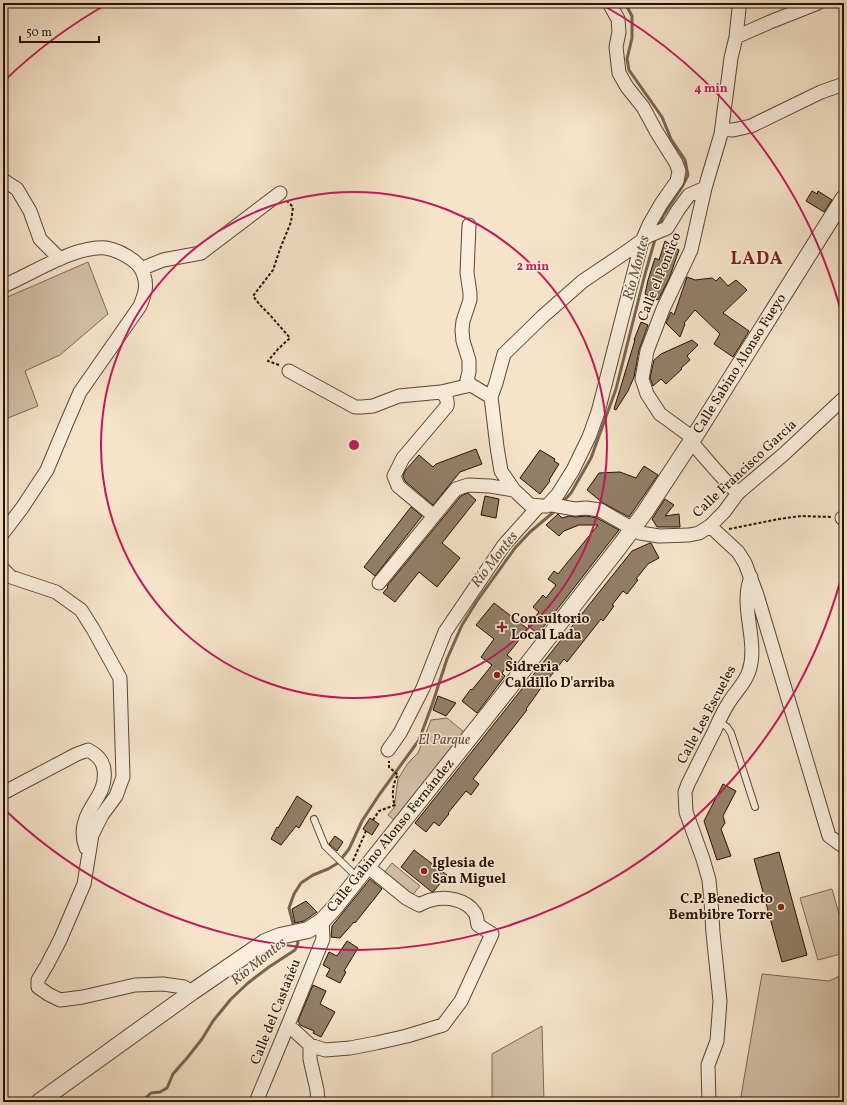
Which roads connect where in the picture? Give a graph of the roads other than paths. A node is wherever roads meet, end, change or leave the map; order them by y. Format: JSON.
{"nodes":[{"id":1,"x":609,"y":3,"type":"edge"},
{"id":2,"x":739,"y":3,"type":"edge"},
{"id":3,"x":818,"y":3,"type":"edge"},
{"id":4,"x":736,"y":37,"type":"junction"},
{"id":5,"x":844,"y":84,"type":"edge"},
{"id":6,"x":722,"y":129,"type":"junction"},
{"id":7,"x":3,"y":180,"type":"edge"},
{"id":8,"x":705,"y":188,"type":"junction"},
{"id":9,"x":280,"y":193,"type":"road end"},
{"id":10,"x":844,"y":198,"type":"edge"},
{"id":11,"x":469,"y":225,"type":"dead end"},
{"id":12,"x":645,"y":239,"type":"junction"},
{"id":13,"x":60,"y":259,"type":"junction"},
{"id":14,"x":141,"y":269,"type":"junction"},
{"id":15,"x":3,"y":286,"type":"edge"},
{"id":16,"x":289,"y":371,"type":"road end"},
{"id":17,"x":471,"y":385,"type":"junction"},
{"id":18,"x":441,"y":392,"type":"junction"},
{"id":19,"x":491,"y":397,"type":"junction"},
{"id":20,"x":844,"y":398,"type":"edge"},
{"id":21,"x":692,"y":440,"type":"junction"},
{"id":22,"x":514,"y":490,"type":"junction"},
{"id":23,"x":738,"y":493,"type":"junction"},
{"id":24,"x":546,"y":506,"type":"junction"},
{"id":25,"x":434,"y":516,"type":"junction"},
{"id":26,"x":710,"y":526,"type":"junction"},
{"id":27,"x":633,"y":529,"type":"junction"},
{"id":28,"x":3,"y":533,"type":"edge"},
{"id":29,"x":3,"y":569,"type":"edge"},
{"id":30,"x":751,"y":577,"type":"junction"},
{"id":31,"x":379,"y":583,"type":"dead end"},
{"id":32,"x":719,"y":722,"type":"junction"},
{"id":33,"x":388,"y":750,"type":"dead end"},
{"id":34,"x":3,"y":793,"type":"edge"},
{"id":35,"x":755,"y":807,"type":"dead end"},
{"id":36,"x":314,"y":819,"type":"dead end"},
{"id":37,"x":844,"y":847,"type":"edge"},
{"id":38,"x":89,"y":858,"type":"junction"},
{"id":39,"x":354,"y":870,"type":"junction"},
{"id":40,"x":322,"y":921,"type":"junction"},
{"id":41,"x":192,"y":992,"type":"junction"},
{"id":42,"x":288,"y":1025,"type":"junction"},
{"id":43,"x":310,"y":1045,"type":"junction"},
{"id":44,"x":258,"y":1096,"type":"edge"},
{"id":45,"x":39,"y":1102,"type":"edge"},
{"id":46,"x":318,"y":1102,"type":"edge"},
{"id":47,"x":709,"y":1102,"type":"edge"}],
"edges":[{"from":1,"to":12,"type":"street"},
{"from":2,"to":4,"type":"street","name":"Calle el Pontico"},
{"from":3,"to":4,"type":"street"},
{"from":4,"to":6,"type":"street","name":"Calle el Pontico"},
{"from":5,"to":6,"type":"street"},
{"from":6,"to":8,"type":"street","name":"Calle el Pontico"},
{"from":7,"to":13,"type":"street"},
{"from":8,"to":12,"type":"street"},
{"from":8,"to":21,"type":"street","name":"Calle el Pontico"},
{"from":9,"to":14,"type":"street"},
{"from":10,"to":21,"type":"street","name":"Calle Sabino Alonso Fueyo"},
{"from":11,"to":17,"type":"street"},
{"from":12,"to":19,"type":"street"},
{"from":12,"to":24,"type":"street"},
{"from":13,"to":14,"type":"street"},
{"from":13,"to":15,"type":"street"},
{"from":14,"to":28,"type":"street"},
{"from":16,"to":18,"type":"street"},
{"from":17,"to":18,"type":"street"},
{"from":17,"to":19,"type":"street"},
{"from":18,"to":25,"type":"street"},
{"from":19,"to":22,"type":"street","name":"Calle Francisco García"},
{"from":20,"to":23,"type":"street","name":"Calle Francisco García"},
{"from":21,"to":23,"type":"street","name":"Calle el Pontico"},
{"from":21,"to":27,"type":"street","name":"Calle Sabino Alonso Fueyo"},
{"from":22,"to":24,"type":"street","name":"Calle Francisco García"},
{"from":22,"to":25,"type":"street"},
{"from":23,"to":26,"type":"street","name":"Calle Francisco García"},
{"from":24,"to":27,"type":"street","name":"Calle Francisco García"},
{"from":24,"to":33,"type":"street"},
{"from":25,"to":31,"type":"street"},
{"from":26,"to":27,"type":"street","name":"Calle Francisco García"},
{"from":26,"to":30,"type":"street"},
{"from":27,"to":39,"type":"street","name":"Calle Gabino Alonso Fernández"},
{"from":29,"to":38,"type":"street"},
{"from":30,"to":32,"type":"street","name":"Calle Les Escueles"},
{"from":30,"to":37,"type":"street"},
{"from":32,"to":35,"type":"lane"},
{"from":32,"to":47,"type":"street","name":"Calle Les Escueles"},
{"from":34,"to":38,"type":"street"},
{"from":36,"to":39,"type":"lane"},
{"from":38,"to":41,"type":"street"},
{"from":39,"to":40,"type":"street","name":"Calle Gabino Alonso Fernández"},
{"from":39,"to":43,"type":"street"},
{"from":40,"to":41,"type":"street","name":"Calle Gabino Alonso Fernández"},
{"from":40,"to":42,"type":"street","name":"Calle del Castañéu"},
{"from":41,"to":45,"type":"street"},
{"from":42,"to":43,"type":"street"},
{"from":42,"to":44,"type":"street","name":"Calle del Castañéu"},
{"from":43,"to":46,"type":"street"}]}
